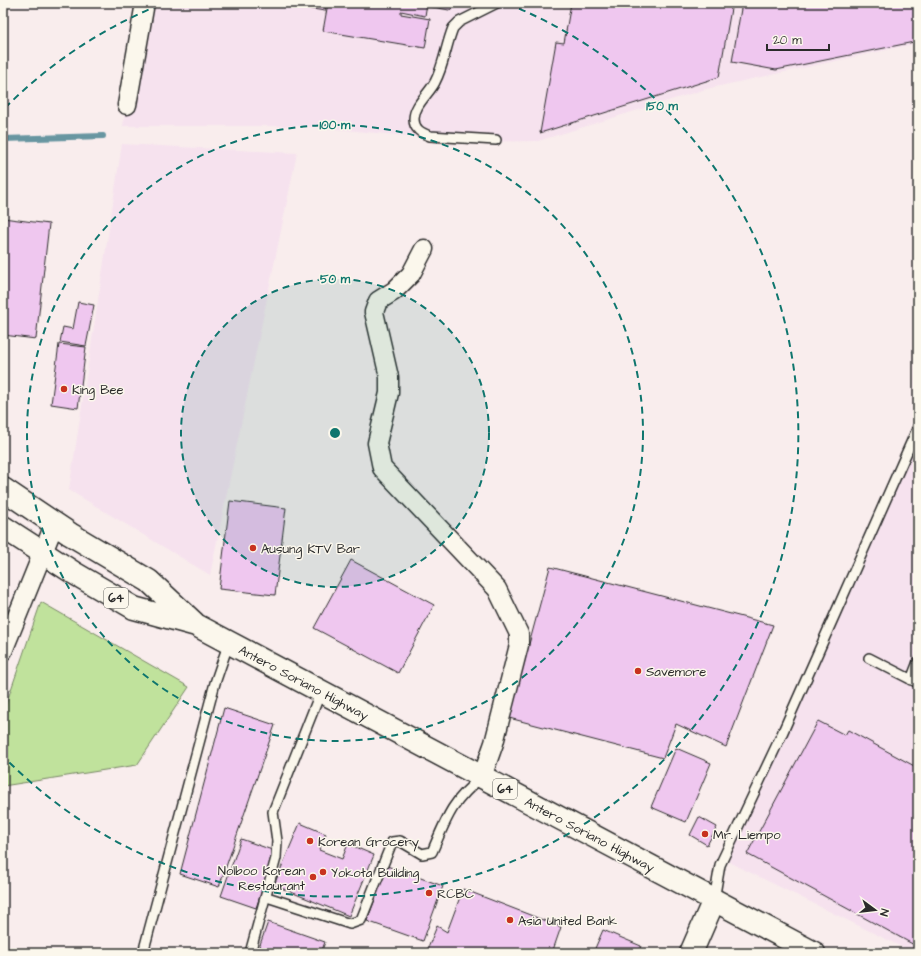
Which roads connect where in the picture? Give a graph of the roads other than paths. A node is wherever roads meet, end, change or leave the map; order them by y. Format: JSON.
{"nodes":[{"id":1,"x":145,"y":3,"type":"edge"},
{"id":2,"x":497,"y":3,"type":"edge"},
{"id":3,"x":127,"y":105,"type":"dead end"},
{"id":4,"x":496,"y":140,"type":"dead end"},
{"id":5,"x":424,"y":249,"type":"dead end"},
{"id":6,"x":918,"y":428,"type":"edge"},
{"id":7,"x":3,"y":489,"type":"edge"},
{"id":8,"x":54,"y":525,"type":"junction"},
{"id":9,"x":3,"y":527,"type":"edge"},
{"id":10,"x":43,"y":554,"type":"junction"},
{"id":11,"x":196,"y":625,"type":"junction"},
{"id":12,"x":229,"y":642,"type":"junction"},
{"id":13,"x":3,"y":651,"type":"edge"},
{"id":14,"x":869,"y":658,"type":"dead end"},
{"id":15,"x":918,"y":662,"type":"edge"},
{"id":16,"x":914,"y":682,"type":"edge"},
{"id":17,"x":321,"y":691,"type":"junction"},
{"id":18,"x":482,"y":777,"type":"junction"},
{"id":19,"x":267,"y":897,"type":"junction"},
{"id":20,"x":714,"y":900,"type":"junction"},
{"id":21,"x":143,"y":953,"type":"edge"},
{"id":22,"x":250,"y":953,"type":"edge"},
{"id":23,"x":692,"y":953,"type":"edge"},
{"id":24,"x":814,"y":953,"type":"edge"}],
"edges":[{"from":1,"to":3,"type":"street"},
{"from":2,"to":4,"type":"lane"},
{"from":5,"to":18,"type":"street"},
{"from":6,"to":20,"type":"lane"},
{"from":7,"to":8,"type":"main road","name":"Antero Soriano Highway","number":"64"},
{"from":8,"to":10,"type":"street"},
{"from":8,"to":11,"type":"main road","name":"Antero Soriano Highway","number":"64"},
{"from":9,"to":10,"type":"main road","name":"Antero Soriano Highway","number":"64"},
{"from":10,"to":11,"type":"main road","name":"Antero Soriano Highway","number":"64"},
{"from":10,"to":13,"type":"street"},
{"from":11,"to":12,"type":"main road","name":"Antero Soriano Highway","number":"64"},
{"from":12,"to":17,"type":"main road","name":"Antero Soriano Highway","number":"64"},
{"from":12,"to":21,"type":"lane"},
{"from":14,"to":16,"type":"lane"},
{"from":15,"to":16,"type":"lane"},
{"from":17,"to":18,"type":"main road","name":"Antero Soriano Highway","number":"64"},
{"from":17,"to":19,"type":"lane"},
{"from":18,"to":19,"type":"lane"},
{"from":18,"to":20,"type":"main road","name":"Antero Soriano Highway","number":"64"},
{"from":19,"to":22,"type":"lane"},
{"from":20,"to":23,"type":"main road"},
{"from":20,"to":24,"type":"main road","name":"Antero Soriano Highway","number":"64"}]}
